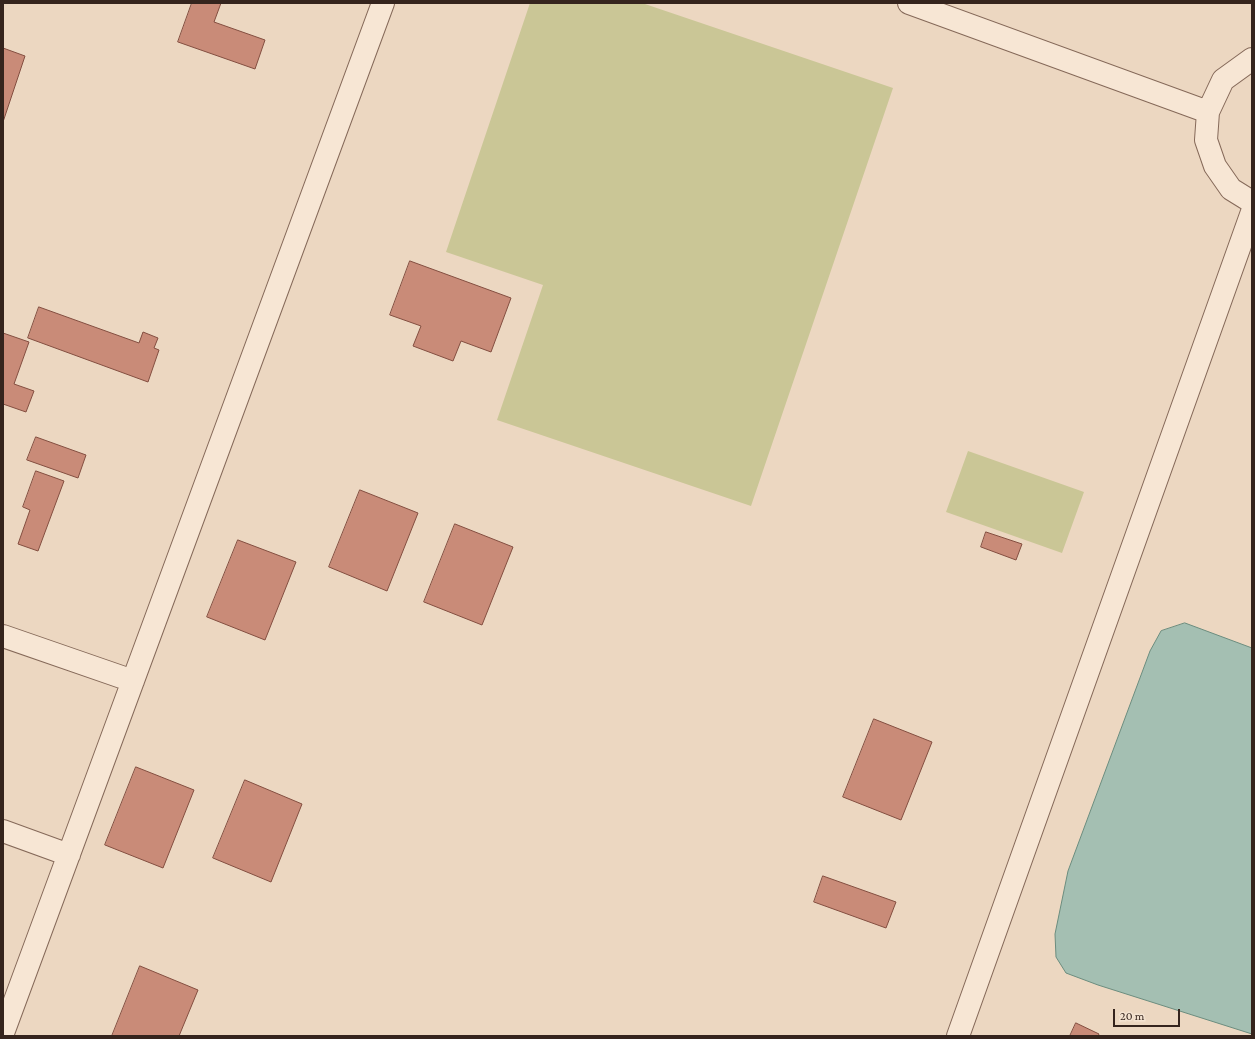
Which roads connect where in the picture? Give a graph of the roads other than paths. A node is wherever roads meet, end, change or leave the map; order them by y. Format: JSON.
{"nodes":[{"id":1,"x":382,"y":3,"type":"edge"},
{"id":2,"x":909,"y":3,"type":"edge"},
{"id":3,"x":1252,"y":59,"type":"edge"},
{"id":4,"x":1208,"y":112,"type":"junction"},
{"id":5,"x":1252,"y":202,"type":"edge"},
{"id":6,"x":1252,"y":212,"type":"edge"},
{"id":7,"x":3,"y":636,"type":"edge"},
{"id":8,"x":133,"y":681,"type":"junction"},
{"id":9,"x":3,"y":831,"type":"edge"},
{"id":10,"x":69,"y":854,"type":"junction"},
{"id":11,"x":3,"y":1033,"type":"edge"},
{"id":12,"x":958,"y":1036,"type":"edge"}],
"edges":[{"from":1,"to":8,"type":"street"},
{"from":2,"to":4,"type":"street"},
{"from":3,"to":4,"type":"street"},
{"from":4,"to":5,"type":"street"},
{"from":6,"to":12,"type":"street"},
{"from":7,"to":8,"type":"street"},
{"from":8,"to":10,"type":"street"},
{"from":9,"to":10,"type":"street"},
{"from":10,"to":11,"type":"street"}]}
